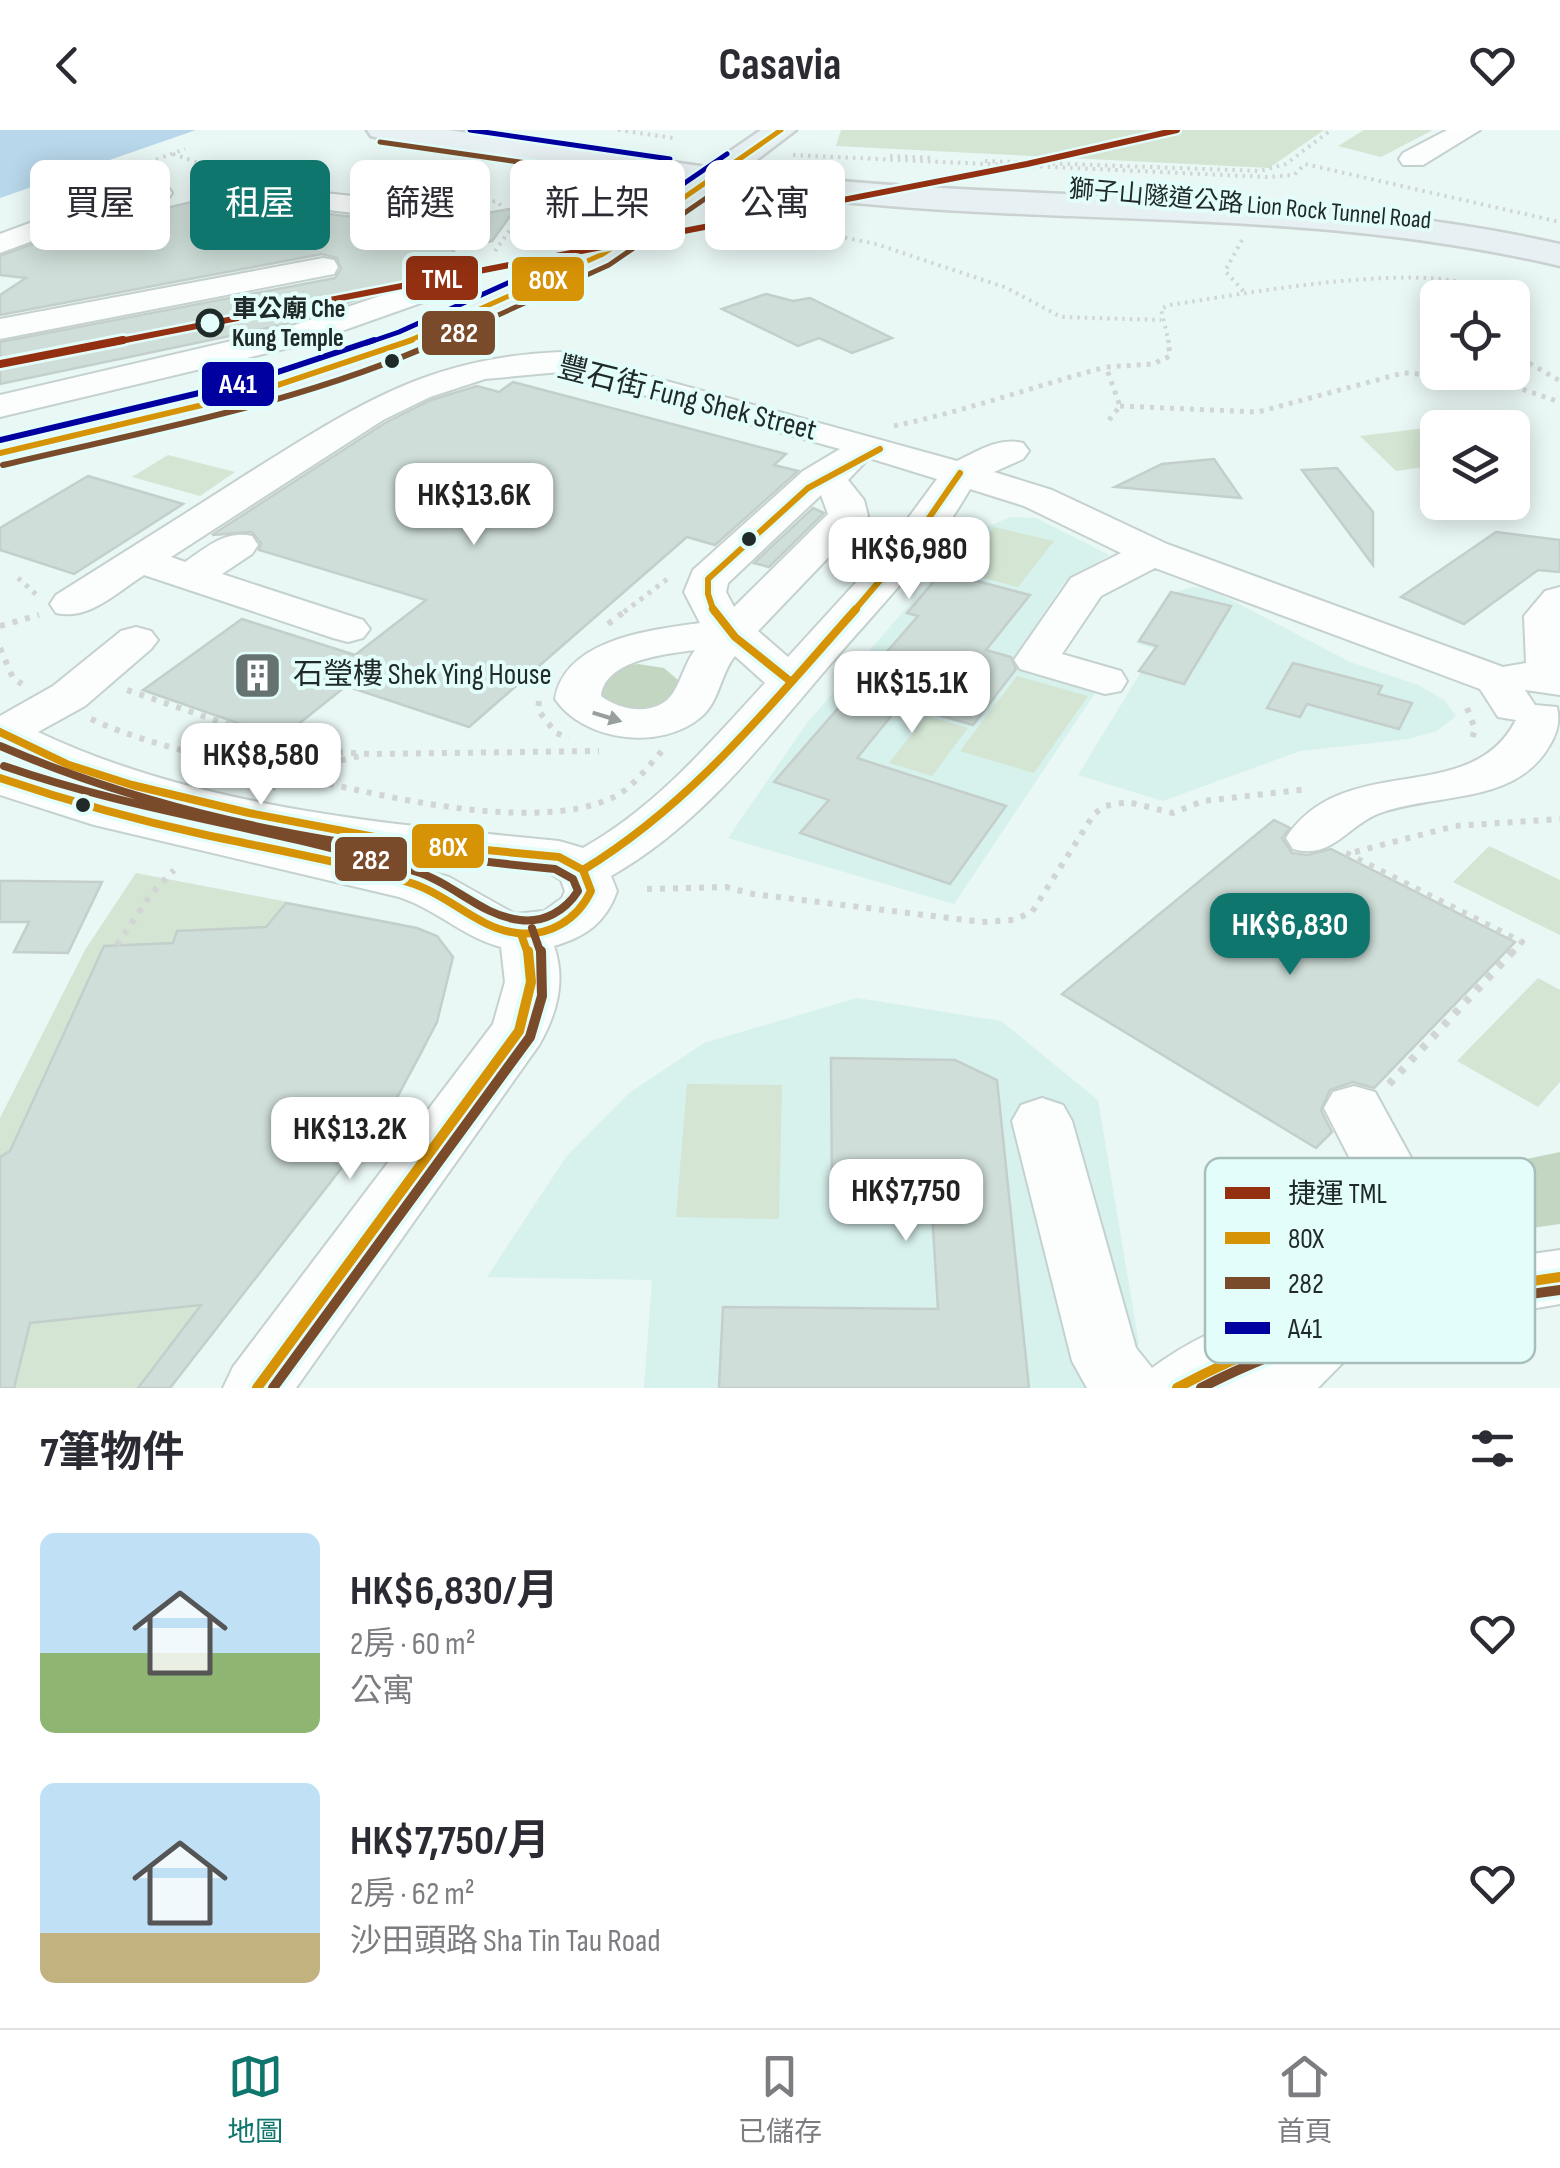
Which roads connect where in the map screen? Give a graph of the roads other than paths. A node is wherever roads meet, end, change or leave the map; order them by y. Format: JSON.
{"nodes":[{"id":1,"x":382,"y":130,"type":"edge"},
{"id":2,"x":460,"y":130,"type":"edge"},
{"id":3,"x":735,"y":130,"type":"edge"},
{"id":4,"x":1468,"y":130,"type":"edge"},
{"id":5,"x":792,"y":146,"type":"edge"},
{"id":6,"x":1412,"y":159,"type":"dead end"},
{"id":7,"x":697,"y":165,"type":"junction"},
{"id":8,"x":350,"y":204,"type":"edge"},
{"id":9,"x":0,"y":244,"type":"edge"},
{"id":10,"x":1560,"y":244,"type":"edge"},
{"id":11,"x":1560,"y":255,"type":"edge"},
{"id":12,"x":323,"y":266,"type":"dead end"},
{"id":13,"x":421,"y":292,"type":"dead end"},
{"id":14,"x":331,"y":328,"type":"junction"},
{"id":15,"x":0,"y":329,"type":"edge"},
{"id":16,"x":0,"y":406,"type":"edge"},
{"id":17,"x":0,"y":430,"type":"edge"},
{"id":18,"x":881,"y":440,"type":"junction"},
{"id":19,"x":1010,"y":450,"type":"dead end"},
{"id":20,"x":0,"y":453,"type":"edge"},
{"id":21,"x":960,"y":473,"type":"junction"},
{"id":22,"x":834,"y":476,"type":"junction"},
{"id":23,"x":238,"y":546,"type":"dead end"},
{"id":24,"x":1153,"y":553,"type":"junction"},
{"id":25,"x":139,"y":560,"type":"junction"},
{"id":26,"x":188,"y":578,"type":"junction"},
{"id":27,"x":1560,"y":600,"type":"edge"},
{"id":28,"x":63,"y":607,"type":"road end"},
{"id":29,"x":722,"y":620,"type":"junction"},
{"id":30,"x":348,"y":630,"type":"dead end"},
{"id":31,"x":136,"y":640,"type":"road end"},
{"id":32,"x":1105,"y":680,"type":"dead end"},
{"id":33,"x":790,"y":681,"type":"junction"},
{"id":34,"x":1553,"y":698,"type":"edge"},
{"id":35,"x":1,"y":748,"type":"edge"},
{"id":36,"x":1330,"y":846,"type":"road end"},
{"id":37,"x":527,"y":855,"type":"junction"},
{"id":38,"x":583,"y":870,"type":"junction"},
{"id":39,"x":501,"y":925,"type":"junction"},
{"id":40,"x":1356,"y":1112,"type":"road end"},
{"id":41,"x":1042,"y":1121,"type":"dead end"},
{"id":42,"x":1381,"y":1158,"type":"edge"},
{"id":43,"x":1535,"y":1276,"type":"edge"},
{"id":44,"x":1560,"y":1278,"type":"edge"},
{"id":45,"x":1224,"y":1363,"type":"edge"},
{"id":46,"x":1298,"y":1363,"type":"edge"},
{"id":47,"x":256,"y":1388,"type":"edge"},
{"id":48,"x":1127,"y":1388,"type":"edge"},
{"id":49,"x":1177,"y":1388,"type":"edge"},
{"id":50,"x":1272,"y":1388,"type":"edge"}],
"edges":[{"from":1,"to":7,"type":"main road","name":"獅子山隧道公路 Lion Rock Tunnel Road"},
{"from":2,"to":7,"type":"main road","name":"獅子山隧道公路 Lion Rock Tunnel Road"},
{"from":3,"to":7,"type":"main road"},
{"from":4,"to":6,"type":"street"},
{"from":5,"to":7,"type":"main road"},
{"from":7,"to":10,"type":"main road","name":"獅子山隧道公路 Lion Rock Tunnel Road"},
{"from":7,"to":11,"type":"main road","name":"獅子山隧道公路 Lion Rock Tunnel Road"},
{"from":7,"to":14,"type":"main road"},
{"from":7,"to":20,"type":"main road"},
{"from":8,"to":9,"type":"street"},
{"from":12,"to":15,"type":"street"},
{"from":13,"to":14,"type":"street"},
{"from":14,"to":16,"type":"street"},
{"from":14,"to":17,"type":"main road"},
{"from":18,"to":21,"type":"street","name":"豐石街 Fung Shek Street"},
{"from":18,"to":22,"type":"street"},
{"from":18,"to":25,"type":"street","name":"豐石街 Fung Shek Street"},
{"from":19,"to":21,"type":"street"},
{"from":21,"to":24,"type":"street","name":"豐石街 Fung Shek Street"},
{"from":21,"to":33,"type":"street"},
{"from":22,"to":29,"type":"street"},
{"from":22,"to":29,"type":"street"},
{"from":23,"to":26,"type":"street"},
{"from":24,"to":32,"type":"street"},
{"from":24,"to":34,"type":"street","name":"豐石街 Fung Shek Street"},
{"from":25,"to":26,"type":"street"},
{"from":25,"to":28,"type":"street","name":"豐石街 Fung Shek Street"},
{"from":26,"to":30,"type":"street"},
{"from":27,"to":34,"type":"street"},
{"from":29,"to":33,"type":"street"},
{"from":31,"to":35,"type":"street"},
{"from":33,"to":38,"type":"street"},
{"from":34,"to":36,"type":"street"},
{"from":35,"to":37,"type":"street"},
{"from":35,"to":39,"type":"street"},
{"from":37,"to":38,"type":"street"},
{"from":37,"to":39,"type":"street"},
{"from":38,"to":39,"type":"street"},
{"from":39,"to":47,"type":"street"},
{"from":40,"to":42,"type":"street"},
{"from":41,"to":48,"type":"street"},
{"from":43,"to":44,"type":"street"},
{"from":45,"to":49,"type":"street"},
{"from":46,"to":50,"type":"street"}]}
